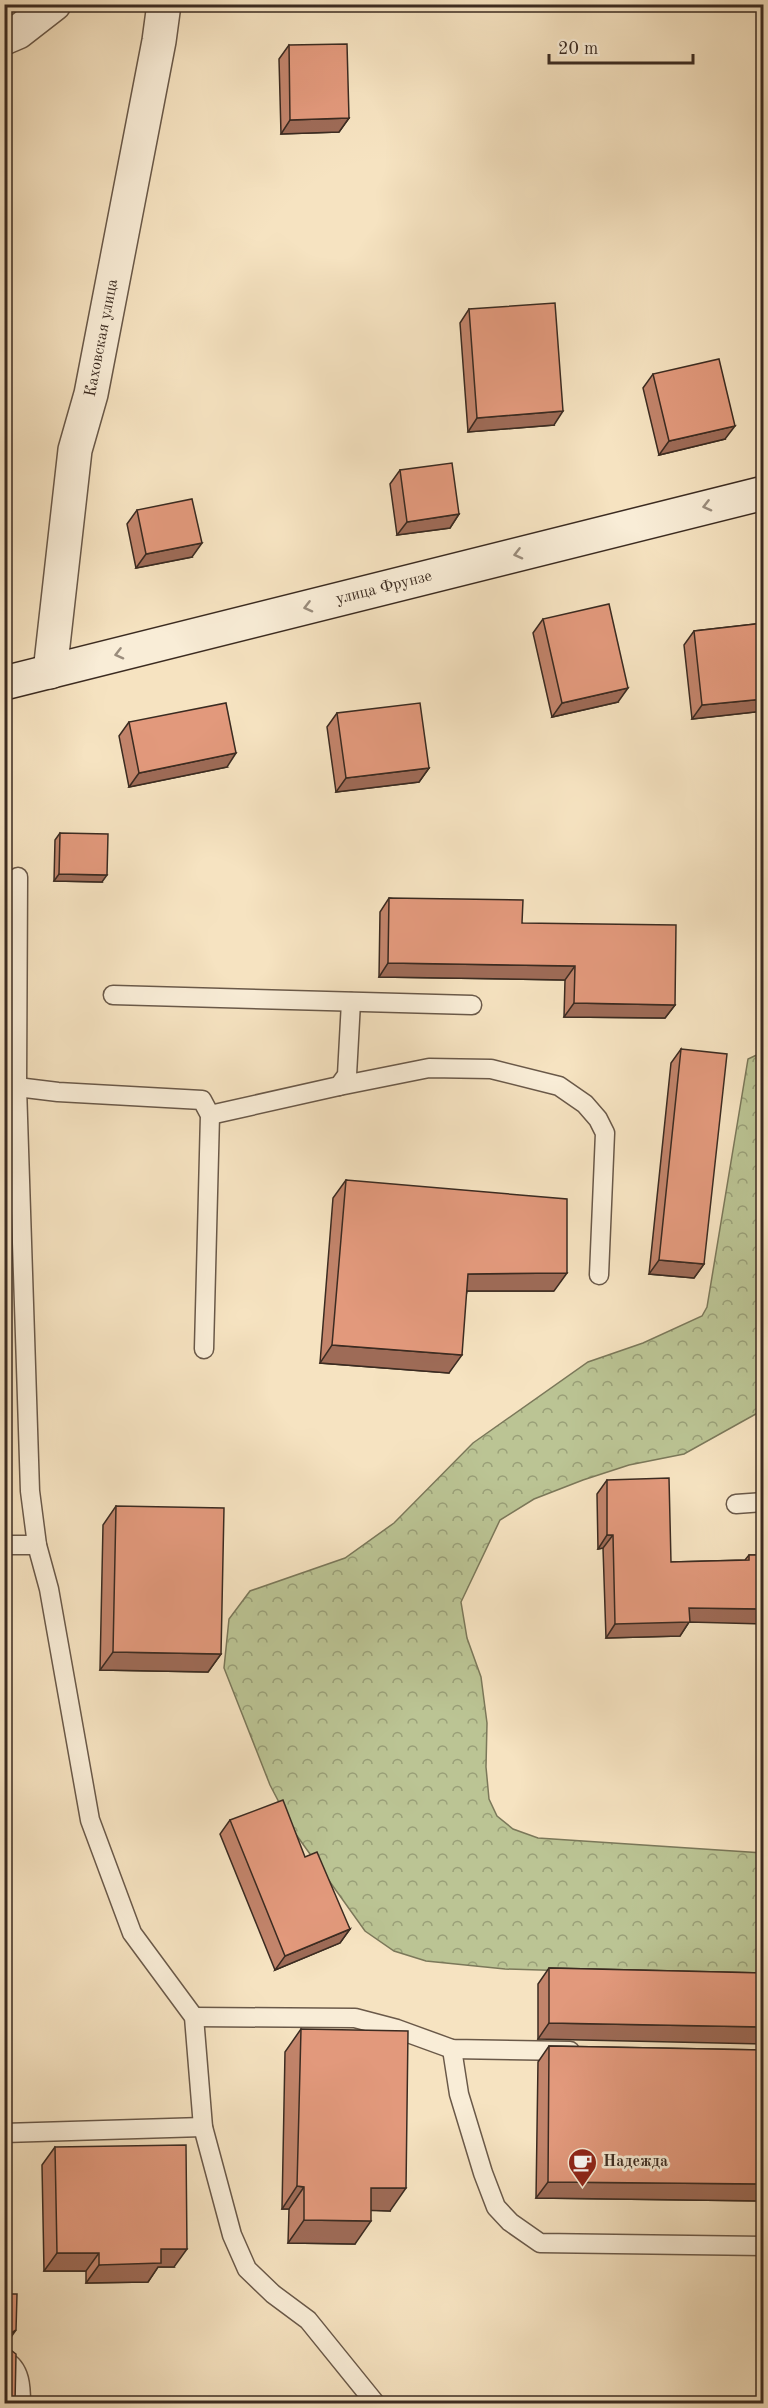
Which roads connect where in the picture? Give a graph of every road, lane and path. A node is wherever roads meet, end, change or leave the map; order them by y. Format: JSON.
{"nodes":[{"id":1,"x":54,"y":4,"type":"edge"},
{"id":2,"x":164,"y":4,"type":"edge"},
{"id":3,"x":4,"y":38,"type":"edge"},
{"id":4,"x":764,"y":493,"type":"edge"},
{"id":5,"x":50,"y":672,"type":"junction"},
{"id":6,"x":4,"y":683,"type":"edge"},
{"id":7,"x":18,"y":877,"type":"dead end"},
{"id":8,"x":113,"y":995,"type":"dead end"},
{"id":9,"x":351,"y":1002,"type":"junction"},
{"id":10,"x":472,"y":1005,"type":"dead end"},
{"id":11,"x":11,"y":1035,"type":"edge"},
{"id":12,"x":339,"y":1086,"type":"junction"},
{"id":13,"x":16,"y":1087,"type":"junction"},
{"id":14,"x":210,"y":1116,"type":"junction"},
{"id":15,"x":599,"y":1275,"type":"dead end"},
{"id":16,"x":204,"y":1349,"type":"dead end"},
{"id":17,"x":764,"y":1502,"type":"edge"},
{"id":18,"x":736,"y":1504,"type":"dead end"},
{"id":19,"x":4,"y":1545,"type":"edge"},
{"id":20,"x":37,"y":1545,"type":"junction"},
{"id":21,"x":194,"y":2018,"type":"junction"},
{"id":22,"x":452,"y":2049,"type":"junction"},
{"id":23,"x":584,"y":2052,"type":"edge"},
{"id":24,"x":203,"y":2127,"type":"junction"},
{"id":25,"x":4,"y":2133,"type":"edge"},
{"id":26,"x":764,"y":2246,"type":"edge"},
{"id":27,"x":4,"y":2360,"type":"edge"},
{"id":28,"x":21,"y":2403,"type":"edge"},
{"id":29,"x":376,"y":2403,"type":"edge"}],
"edges":[{"from":1,"to":3,"type":"main road"},
{"from":2,"to":5,"type":"main road","name":"Каховская улица"},
{"from":4,"to":5,"type":"main road","name":"улица Фрунзе","one_way":true},
{"from":5,"to":6,"type":"main road","name":"улица Фрунзе"},
{"from":7,"to":11,"type":"lane"},
{"from":8,"to":9,"type":"lane"},
{"from":9,"to":10,"type":"lane"},
{"from":9,"to":12,"type":"lane"},
{"from":11,"to":13,"type":"lane"},
{"from":12,"to":14,"type":"lane"},
{"from":12,"to":15,"type":"lane"},
{"from":13,"to":14,"type":"lane"},
{"from":13,"to":20,"type":"lane"},
{"from":14,"to":16,"type":"lane"},
{"from":17,"to":18,"type":"lane"},
{"from":19,"to":20,"type":"lane"},
{"from":20,"to":21,"type":"lane"},
{"from":21,"to":22,"type":"lane"},
{"from":21,"to":24,"type":"lane"},
{"from":22,"to":23,"type":"lane"},
{"from":22,"to":26,"type":"lane"},
{"from":24,"to":25,"type":"lane"},
{"from":24,"to":29,"type":"lane"},
{"from":27,"to":28,"type":"lane"}]}
